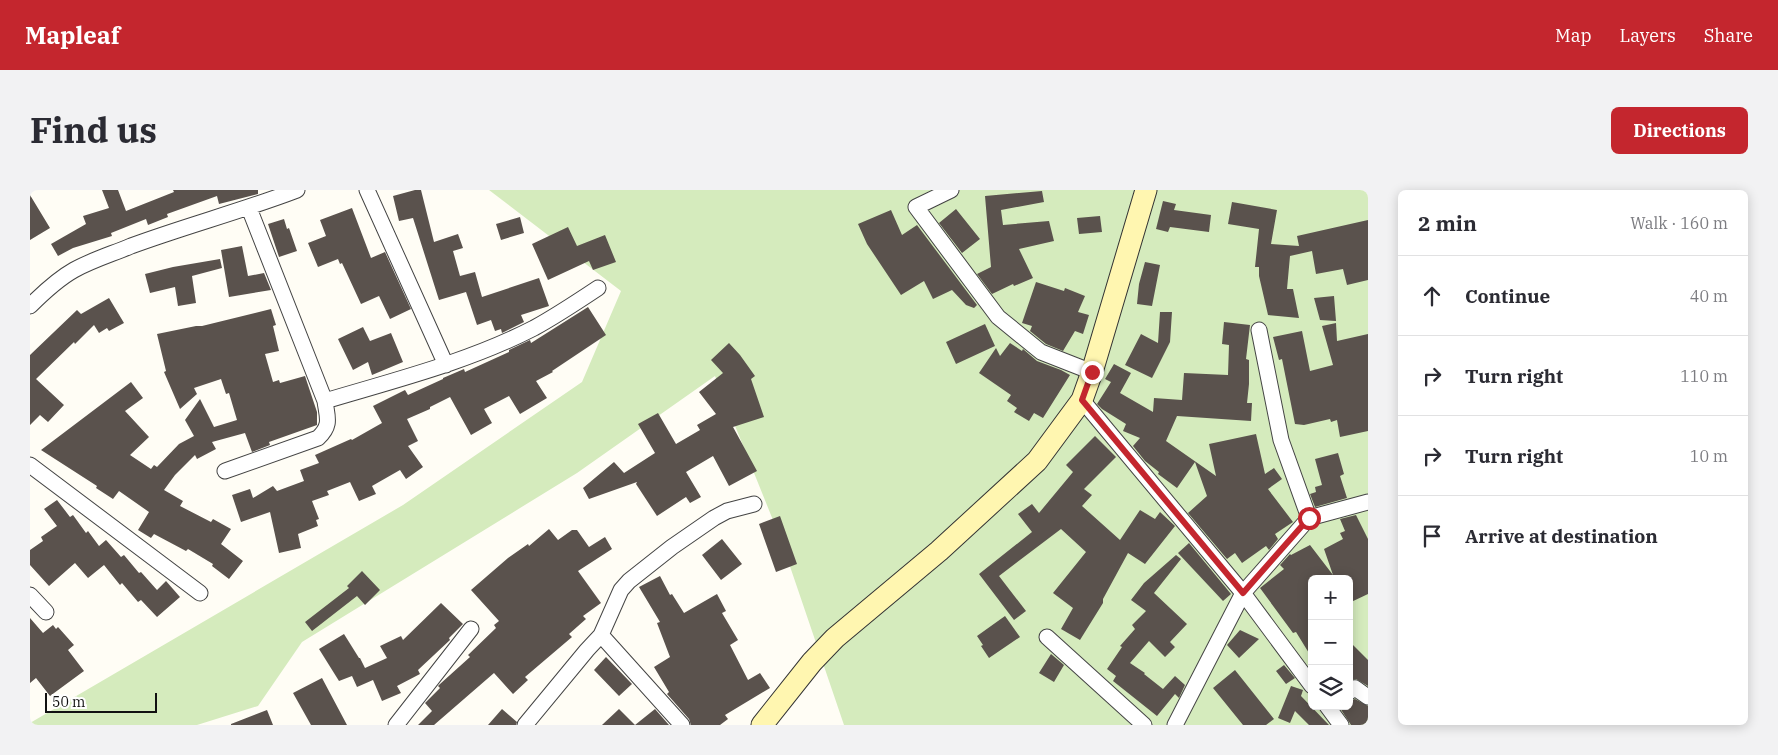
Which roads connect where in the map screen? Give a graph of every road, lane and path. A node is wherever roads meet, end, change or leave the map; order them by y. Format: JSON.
{"nodes":[{"id":1,"x":297,"y":190,"type":"edge"},
{"id":2,"x":367,"y":190,"type":"edge"},
{"id":3,"x":951,"y":190,"type":"edge"},
{"id":4,"x":1146,"y":190,"type":"edge"},
{"id":5,"x":249,"y":208,"type":"junction"},
{"id":6,"x":598,"y":288,"type":"dead end"},
{"id":7,"x":30,"y":306,"type":"edge"},
{"id":8,"x":1259,"y":330,"type":"dead end"},
{"id":9,"x":446,"y":365,"type":"junction"},
{"id":10,"x":1092,"y":372,"type":"junction"},
{"id":11,"x":1082,"y":400,"type":"junction"},
{"id":12,"x":324,"y":401,"type":"junction"},
{"id":13,"x":30,"y":465,"type":"edge"},
{"id":14,"x":225,"y":471,"type":"dead end"},
{"id":15,"x":1368,"y":502,"type":"edge"},
{"id":16,"x":754,"y":504,"type":"dead end"},
{"id":17,"x":1309,"y":518,"type":"junction"},
{"id":18,"x":200,"y":593,"type":"dead end"},
{"id":19,"x":1243,"y":593,"type":"junction"},
{"id":20,"x":30,"y":595,"type":"edge"},
{"id":21,"x":46,"y":612,"type":"dead end"},
{"id":22,"x":471,"y":629,"type":"dead end"},
{"id":23,"x":602,"y":635,"type":"junction"},
{"id":24,"x":1048,"y":637,"type":"dead end"},
{"id":25,"x":1308,"y":681,"type":"edge"},
{"id":26,"x":1353,"y":689,"type":"edge"},
{"id":27,"x":1368,"y":697,"type":"edge"},
{"id":28,"x":1330,"y":710,"type":"edge"},
{"id":29,"x":396,"y":725,"type":"edge"},
{"id":30,"x":525,"y":725,"type":"edge"},
{"id":31,"x":682,"y":725,"type":"edge"},
{"id":32,"x":762,"y":725,"type":"edge"},
{"id":33,"x":1144,"y":725,"type":"edge"},
{"id":34,"x":1175,"y":725,"type":"edge"},
{"id":35,"x":1341,"y":725,"type":"edge"}],
"edges":[{"from":1,"to":5,"type":"street"},
{"from":2,"to":9,"type":"street"},
{"from":3,"to":10,"type":"street"},
{"from":4,"to":10,"type":"main road"},
{"from":5,"to":7,"type":"street"},
{"from":5,"to":12,"type":"street"},
{"from":6,"to":9,"type":"street"},
{"from":8,"to":17,"type":"street"},
{"from":9,"to":12,"type":"street"},
{"from":10,"to":11,"type":"main road"},
{"from":11,"to":19,"type":"street"},
{"from":11,"to":32,"type":"main road"},
{"from":12,"to":14,"type":"street"},
{"from":13,"to":18,"type":"street"},
{"from":15,"to":17,"type":"street"},
{"from":16,"to":23,"type":"street"},
{"from":17,"to":19,"type":"street"},
{"from":19,"to":25,"type":"street"},
{"from":19,"to":34,"type":"street"},
{"from":20,"to":21,"type":"street"},
{"from":22,"to":29,"type":"street"},
{"from":23,"to":30,"type":"street"},
{"from":23,"to":31,"type":"street"},
{"from":24,"to":33,"type":"street"},
{"from":26,"to":27,"type":"street"},
{"from":28,"to":35,"type":"street"}]}
